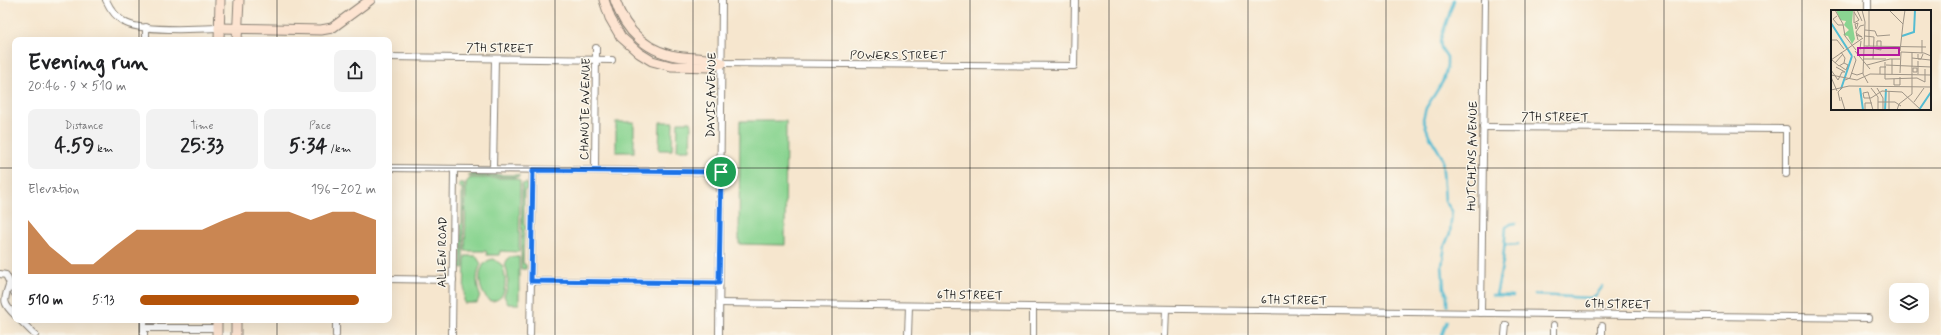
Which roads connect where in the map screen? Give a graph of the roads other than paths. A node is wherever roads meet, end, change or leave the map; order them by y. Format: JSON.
{"nodes":[{"id":1,"x":106,"y":0,"type":"edge"},
{"id":2,"x":220,"y":0,"type":"edge"},
{"id":3,"x":239,"y":0,"type":"edge"},
{"id":4,"x":356,"y":0,"type":"edge"},
{"id":5,"x":370,"y":0,"type":"edge"},
{"id":6,"x":604,"y":0,"type":"edge"},
{"id":7,"x":615,"y":0,"type":"edge"},
{"id":8,"x":722,"y":0,"type":"edge"},
{"id":9,"x":1075,"y":0,"type":"edge"},
{"id":10,"x":1485,"y":0,"type":"edge"},
{"id":11,"x":355,"y":10,"type":"junction"},
{"id":12,"x":146,"y":28,"type":"junction"},
{"id":13,"x":219,"y":28,"type":"junction"},
{"id":14,"x":238,"y":29,"type":"junction"},
{"id":15,"x":146,"y":37,"type":"edge"},
{"id":16,"x":219,"y":37,"type":"edge"},
{"id":17,"x":237,"y":37,"type":"edge"},
{"id":18,"x":596,"y":48,"type":"dead end"},
{"id":19,"x":392,"y":57,"type":"edge"},
{"id":20,"x":495,"y":59,"type":"junction"},
{"id":21,"x":596,"y":60,"type":"junction"},
{"id":22,"x":612,"y":60,"type":"dead end"},
{"id":23,"x":722,"y":63,"type":"junction"},
{"id":24,"x":1483,"y":127,"type":"junction"},
{"id":25,"x":392,"y":168,"type":"edge"},
{"id":26,"x":454,"y":169,"type":"junction"},
{"id":27,"x":493,"y":169,"type":"junction"},
{"id":28,"x":533,"y":170,"type":"junction"},
{"id":29,"x":595,"y":170,"type":"junction"},
{"id":30,"x":721,"y":172,"type":"junction"},
{"id":31,"x":1786,"y":174,"type":"dead end"},
{"id":32,"x":0,"y":274,"type":"edge"},
{"id":33,"x":392,"y":279,"type":"edge"},
{"id":34,"x":453,"y":280,"type":"junction"},
{"id":35,"x":531,"y":281,"type":"junction"},
{"id":36,"x":719,"y":283,"type":"junction"},
{"id":37,"x":9,"y":285,"type":"junction"},
{"id":38,"x":12,"y":290,"type":"edge"},
{"id":39,"x":719,"y":303,"type":"junction"},
{"id":40,"x":909,"y":306,"type":"junction"},
{"id":41,"x":1033,"y":307,"type":"junction"},
{"id":42,"x":1166,"y":309,"type":"junction"},
{"id":43,"x":12,"y":312,"type":"edge"},
{"id":44,"x":1481,"y":313,"type":"junction"},
{"id":45,"x":1868,"y":318,"type":"dead end"},
{"id":46,"x":26,"y":323,"type":"edge"},
{"id":47,"x":236,"y":323,"type":"edge"},
{"id":48,"x":336,"y":323,"type":"edge"},
{"id":49,"x":1506,"y":325,"type":"dead end"},
{"id":50,"x":1554,"y":325,"type":"dead end"},
{"id":51,"x":1602,"y":326,"type":"dead end"},
{"id":52,"x":217,"y":328,"type":"edge"},
{"id":53,"x":144,"y":332,"type":"edge"},
{"id":54,"x":35,"y":335,"type":"edge"},
{"id":55,"x":236,"y":335,"type":"edge"},
{"id":56,"x":336,"y":335,"type":"edge"},
{"id":57,"x":452,"y":335,"type":"edge"},
{"id":58,"x":530,"y":335,"type":"edge"},
{"id":59,"x":719,"y":335,"type":"edge"},
{"id":60,"x":908,"y":335,"type":"edge"},
{"id":61,"x":1033,"y":335,"type":"edge"},
{"id":62,"x":1166,"y":335,"type":"edge"},
{"id":63,"x":1505,"y":335,"type":"edge"},
{"id":64,"x":1554,"y":335,"type":"edge"},
{"id":65,"x":1602,"y":335,"type":"edge"}],
"edges":[{"from":1,"to":12,"type":"street"},
{"from":2,"to":13,"type":"street"},
{"from":3,"to":14,"type":"street"},
{"from":4,"to":11,"type":"street"},
{"from":5,"to":11,"type":"street"},
{"from":6,"to":23,"type":"street"},
{"from":7,"to":23,"type":"street"},
{"from":8,"to":23,"type":"street","name":"DAVIS AVENUE"},
{"from":9,"to":23,"type":"street","name":"POWERS STREET"},
{"from":10,"to":24,"type":"street","name":"HUTCHINS AVENUE"},
{"from":11,"to":14,"type":"street"},
{"from":12,"to":13,"type":"street"},
{"from":12,"to":15,"type":"street"},
{"from":13,"to":14,"type":"street"},
{"from":13,"to":16,"type":"street"},
{"from":14,"to":17,"type":"street"},
{"from":18,"to":21,"type":"street","name":"CHANUTE AVENUE"},
{"from":19,"to":20,"type":"street","name":"7TH STREET"},
{"from":20,"to":21,"type":"street","name":"7TH STREET"},
{"from":20,"to":27,"type":"street"},
{"from":21,"to":22,"type":"street","name":"7TH STREET"},
{"from":21,"to":29,"type":"street","name":"CHANUTE AVENUE"},
{"from":23,"to":30,"type":"street","name":"DAVIS AVENUE"},
{"from":24,"to":31,"type":"street","name":"7TH STREET"},
{"from":24,"to":44,"type":"street","name":"HUTCHINS AVENUE"},
{"from":25,"to":26,"type":"street"},
{"from":26,"to":27,"type":"street"},
{"from":26,"to":34,"type":"street","name":"ALLEN ROAD"},
{"from":27,"to":28,"type":"street"},
{"from":28,"to":29,"type":"street"},
{"from":28,"to":35,"type":"street"},
{"from":29,"to":30,"type":"street"},
{"from":30,"to":36,"type":"street","name":"DAVIS AVENUE"},
{"from":32,"to":37,"type":"street"},
{"from":33,"to":34,"type":"street"},
{"from":34,"to":57,"type":"street","name":"ALLEN ROAD"},
{"from":35,"to":36,"type":"street"},
{"from":35,"to":58,"type":"street"},
{"from":36,"to":39,"type":"street","name":"DAVIS AVENUE"},
{"from":37,"to":38,"type":"street"},
{"from":37,"to":43,"type":"street"},
{"from":39,"to":40,"type":"street","name":"6TH STREET"},
{"from":39,"to":59,"type":"street","name":"DAVIS AVENUE"},
{"from":40,"to":41,"type":"street","name":"6TH STREET"},
{"from":40,"to":60,"type":"street"},
{"from":41,"to":42,"type":"street","name":"6TH STREET"},
{"from":41,"to":61,"type":"street"},
{"from":42,"to":44,"type":"street","name":"6TH STREET"},
{"from":42,"to":62,"type":"street"},
{"from":44,"to":45,"type":"street","name":"6TH STREET"},
{"from":46,"to":54,"type":"street"},
{"from":47,"to":55,"type":"street"},
{"from":48,"to":56,"type":"street"},
{"from":49,"to":63,"type":"street"},
{"from":50,"to":64,"type":"street"},
{"from":51,"to":65,"type":"street"},
{"from":52,"to":53,"type":"street"}]}
